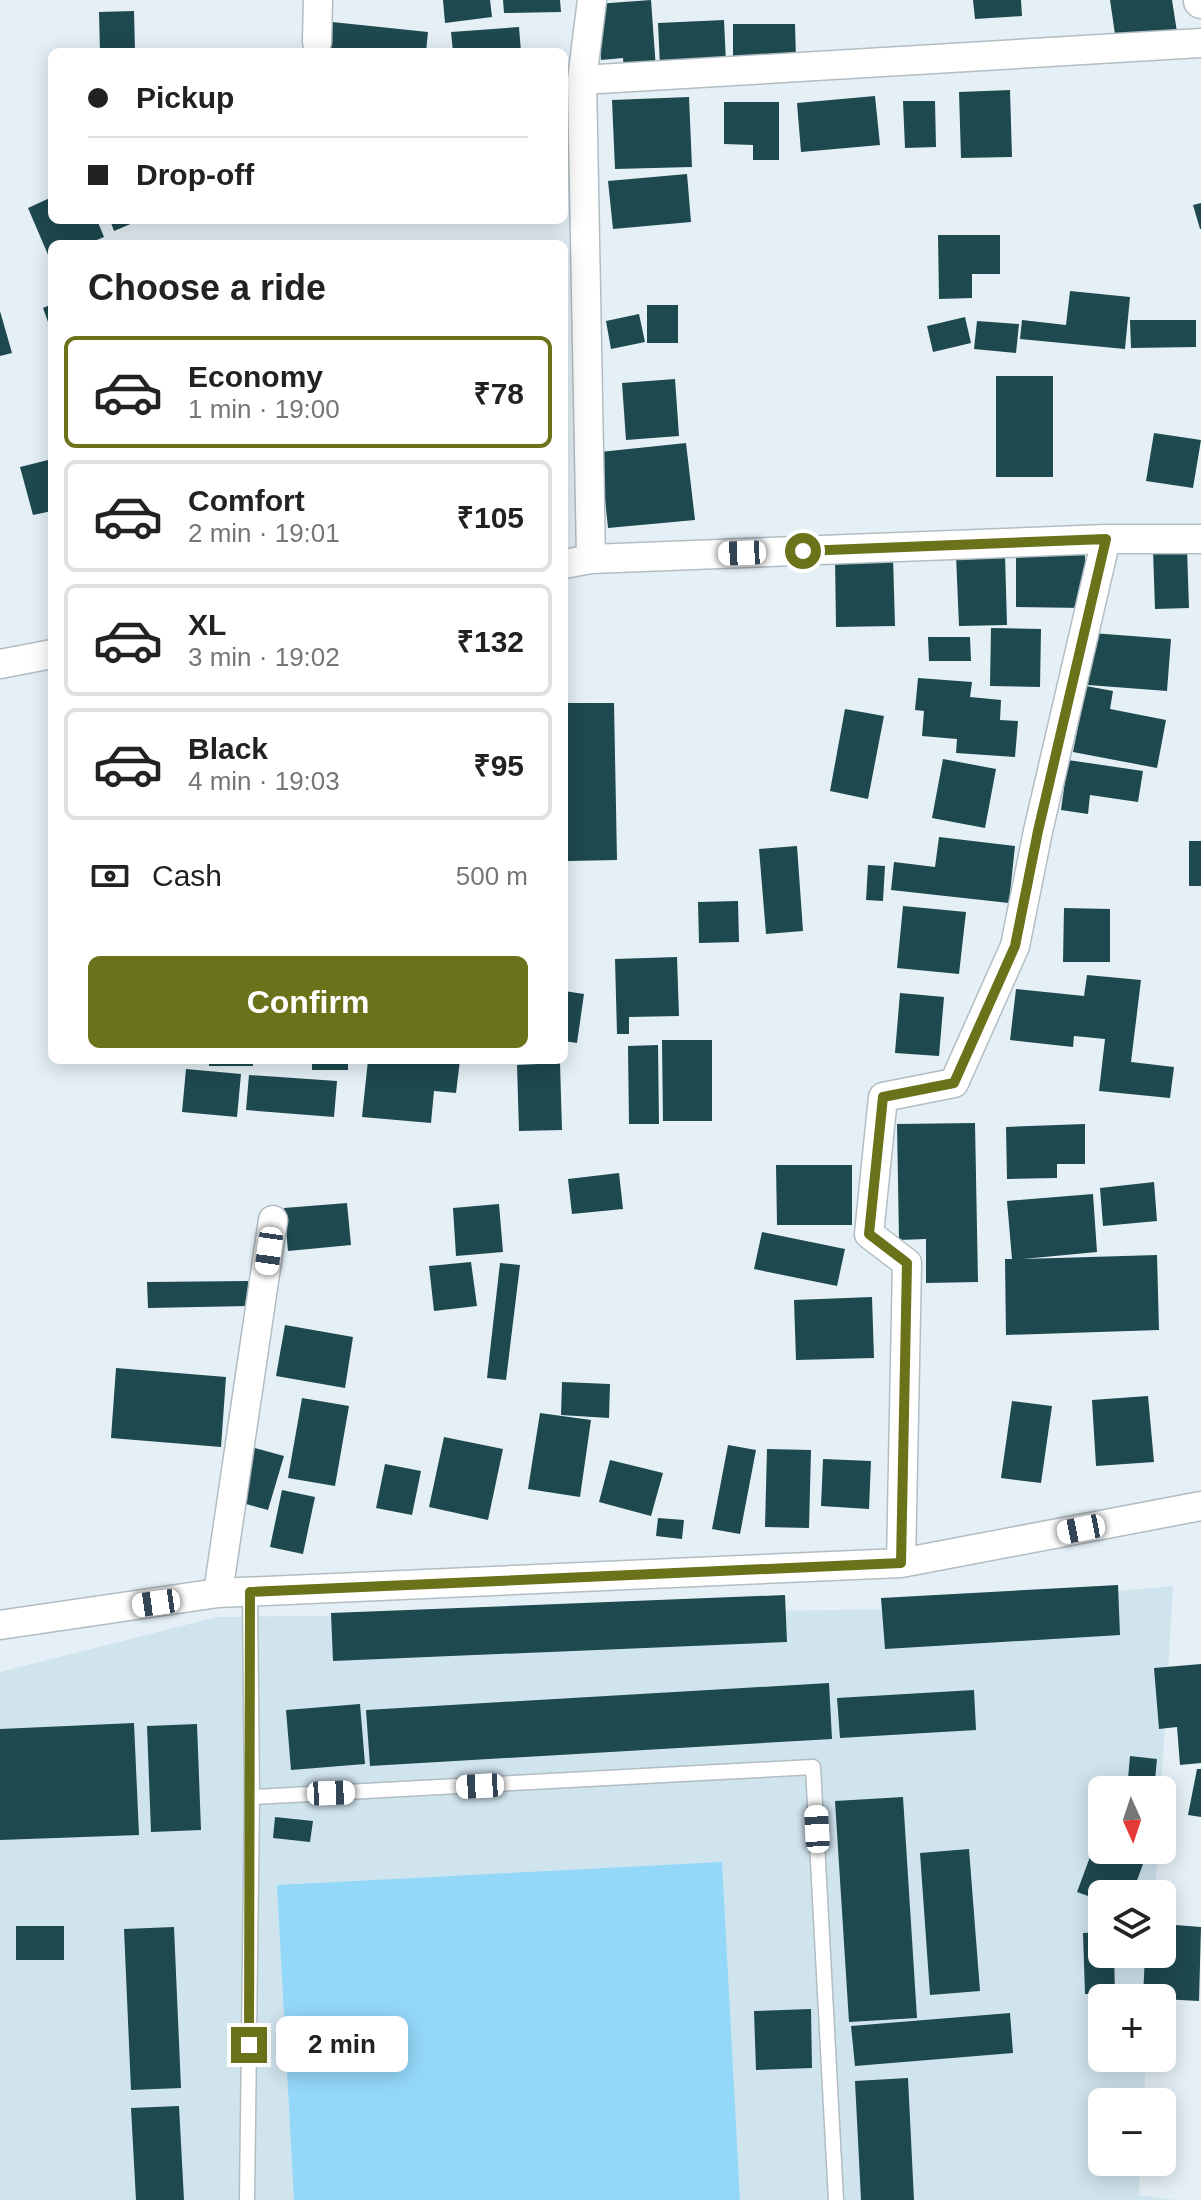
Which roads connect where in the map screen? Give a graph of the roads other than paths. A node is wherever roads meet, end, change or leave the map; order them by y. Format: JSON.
{"nodes":[{"id":1,"x":318,"y":0,"type":"edge"},
{"id":2,"x":592,"y":0,"type":"edge"},
{"id":3,"x":317,"y":42,"type":"dead end"},
{"id":4,"x":1201,"y":43,"type":"edge"},
{"id":5,"x":582,"y":80,"type":"junction"},
{"id":6,"x":1106,"y":539,"type":"junction"},
{"id":7,"x":1201,"y":539,"type":"edge"},
{"id":8,"x":578,"y":562,"type":"edge"},
{"id":9,"x":48,"y":655,"type":"edge"},
{"id":10,"x":0,"y":664,"type":"edge"},
{"id":11,"x":273,"y":1220,"type":"dead end"},
{"id":12,"x":1201,"y":1506,"type":"edge"},
{"id":13,"x":901,"y":1563,"type":"junction"},
{"id":14,"x":250,"y":1592,"type":"junction"},
{"id":15,"x":218,"y":1593,"type":"junction"},
{"id":16,"x":0,"y":1625,"type":"edge"},
{"id":17,"x":252,"y":1797,"type":"junction"},
{"id":18,"x":247,"y":2200,"type":"edge"},
{"id":19,"x":836,"y":2200,"type":"edge"}],
"edges":[{"from":1,"to":3,"type":"street"},
{"from":2,"to":5,"type":"street"},
{"from":4,"to":5,"type":"street"},
{"from":5,"to":8,"type":"street"},
{"from":6,"to":7,"type":"street"},
{"from":6,"to":8,"type":"street"},
{"from":6,"to":13,"type":"street"},
{"from":9,"to":10,"type":"street"},
{"from":11,"to":15,"type":"street"},
{"from":12,"to":13,"type":"street"},
{"from":13,"to":14,"type":"street"},
{"from":14,"to":15,"type":"street"},
{"from":14,"to":17,"type":"lane"},
{"from":15,"to":16,"type":"street"},
{"from":17,"to":18,"type":"lane"},
{"from":17,"to":19,"type":"lane"}]}
